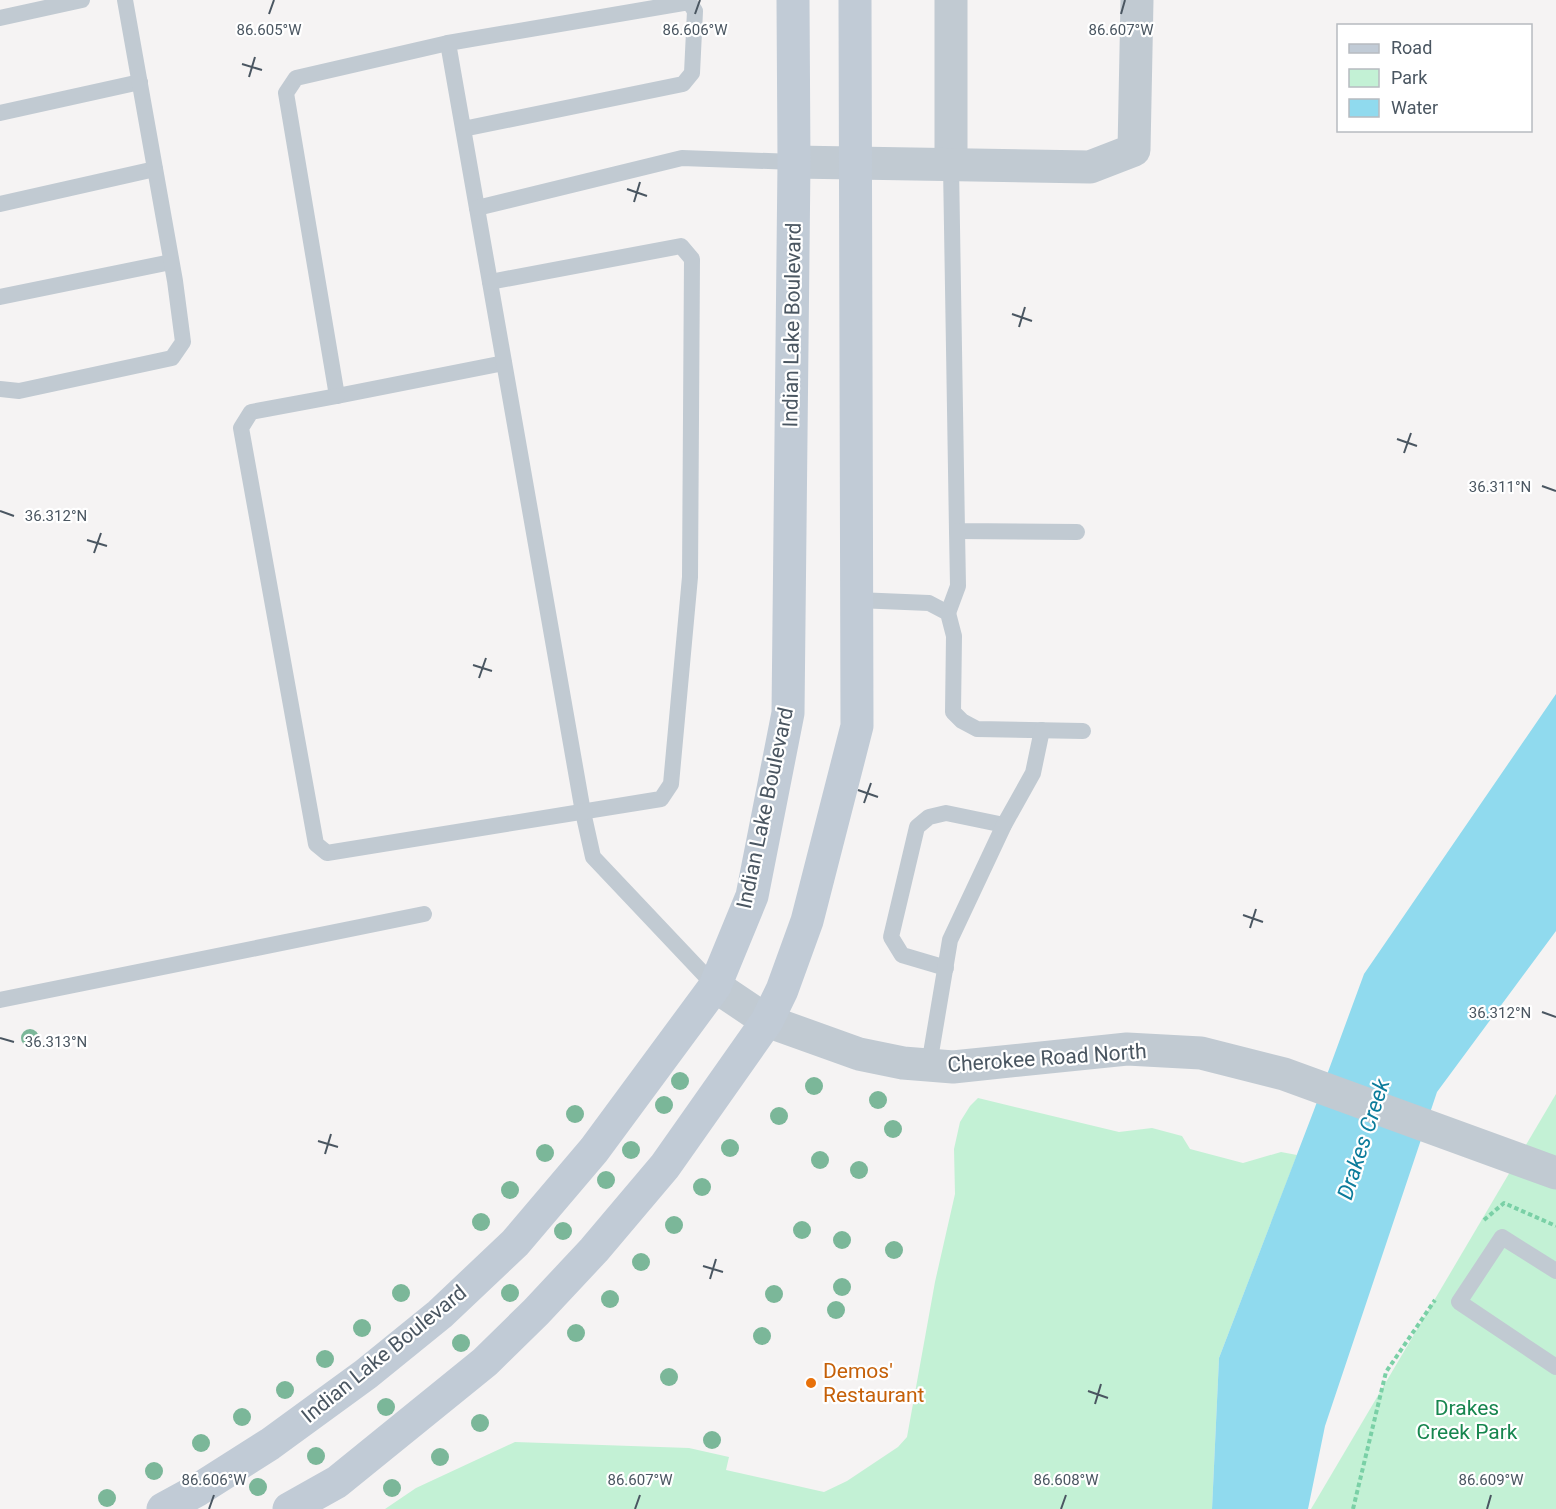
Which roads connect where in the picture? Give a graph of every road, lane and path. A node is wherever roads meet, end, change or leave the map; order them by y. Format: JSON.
{"nodes":[{"id":1,"x":82,"y":0,"type":"edge"},
{"id":2,"x":125,"y":0,"type":"edge"},
{"id":3,"x":793,"y":0,"type":"edge"},
{"id":4,"x":855,"y":0,"type":"edge"},
{"id":5,"x":951,"y":0,"type":"edge"},
{"id":6,"x":1137,"y":0,"type":"edge"},
{"id":7,"x":0,"y":18,"type":"edge"},
{"id":8,"x":448,"y":43,"type":"junction"},
{"id":9,"x":140,"y":82,"type":"junction"},
{"id":10,"x":0,"y":113,"type":"edge"},
{"id":11,"x":463,"y":129,"type":"junction"},
{"id":12,"x":794,"y":162,"type":"junction"},
{"id":13,"x":856,"y":163,"type":"junction"},
{"id":14,"x":951,"y":166,"type":"junction"},
{"id":15,"x":155,"y":169,"type":"junction"},
{"id":16,"x":0,"y":204,"type":"edge"},
{"id":17,"x":477,"y":208,"type":"junction"},
{"id":18,"x":171,"y":262,"type":"junction"},
{"id":19,"x":490,"y":282,"type":"junction"},
{"id":20,"x":0,"y":297,"type":"edge"},
{"id":21,"x":504,"y":363,"type":"junction"},
{"id":22,"x":0,"y":389,"type":"edge"},
{"id":23,"x":337,"y":396,"type":"junction"},
{"id":24,"x":957,"y":531,"type":"junction"},
{"id":25,"x":1077,"y":532,"type":"dead end"},
{"id":26,"x":857,"y":600,"type":"junction"},
{"id":27,"x":948,"y":613,"type":"junction"},
{"id":28,"x":1042,"y":730,"type":"junction"},
{"id":29,"x":1083,"y":731,"type":"dead end"},
{"id":30,"x":583,"y":812,"type":"junction"},
{"id":31,"x":1004,"y":825,"type":"junction"},
{"id":32,"x":424,"y":914,"type":"dead end"},
{"id":33,"x":946,"y":968,"type":"junction"},
{"id":34,"x":715,"y":986,"type":"junction"},
{"id":35,"x":0,"y":1000,"type":"edge"},
{"id":36,"x":767,"y":1021,"type":"junction"},
{"id":37,"x":929,"y":1065,"type":"junction"},
{"id":38,"x":1556,"y":1173,"type":"edge"},
{"id":39,"x":1556,"y":1226,"type":"edge"},
{"id":40,"x":1480,"y":1227,"type":"dead end"},
{"id":41,"x":1556,"y":1271,"type":"edge"},
{"id":42,"x":1440,"y":1293,"type":"dead end"},
{"id":43,"x":1556,"y":1367,"type":"edge"},
{"id":44,"x":162,"y":1509,"type":"edge"},
{"id":45,"x":289,"y":1509,"type":"edge"},
{"id":46,"x":1353,"y":1509,"type":"edge"}],
"edges":[{"from":1,"to":7,"type":"lane"},
{"from":2,"to":9,"type":"lane"},
{"from":3,"to":12,"type":"main road","name":"Indian Lake Boulevard"},
{"from":4,"to":13,"type":"main road"},
{"from":5,"to":14,"type":"street"},
{"from":6,"to":14,"type":"street"},
{"from":8,"to":11,"type":"lane"},
{"from":8,"to":11,"type":"lane"},
{"from":8,"to":23,"type":"lane"},
{"from":9,"to":10,"type":"lane"},
{"from":9,"to":15,"type":"lane"},
{"from":11,"to":17,"type":"lane"},
{"from":12,"to":13,"type":"street"},
{"from":12,"to":17,"type":"lane"},
{"from":12,"to":34,"type":"main road","name":"Indian Lake Boulevard"},
{"from":13,"to":14,"type":"street"},
{"from":13,"to":26,"type":"main road"},
{"from":14,"to":24,"type":"lane"},
{"from":15,"to":16,"type":"lane"},
{"from":15,"to":18,"type":"lane"},
{"from":17,"to":19,"type":"lane"},
{"from":18,"to":20,"type":"lane"},
{"from":18,"to":22,"type":"lane"},
{"from":19,"to":21,"type":"lane"},
{"from":19,"to":30,"type":"lane"},
{"from":21,"to":23,"type":"lane"},
{"from":21,"to":30,"type":"lane"},
{"from":23,"to":30,"type":"lane"},
{"from":24,"to":25,"type":"lane"},
{"from":24,"to":27,"type":"lane"},
{"from":26,"to":27,"type":"lane"},
{"from":26,"to":36,"type":"main road"},
{"from":27,"to":28,"type":"lane"},
{"from":28,"to":29,"type":"lane"},
{"from":28,"to":31,"type":"lane"},
{"from":30,"to":34,"type":"lane"},
{"from":31,"to":33,"type":"lane"},
{"from":31,"to":33,"type":"lane"},
{"from":32,"to":35,"type":"lane"},
{"from":33,"to":37,"type":"lane"},
{"from":34,"to":36,"type":"street","name":"Cherokee Road North"},
{"from":34,"to":44,"type":"main road","name":"Indian Lake Boulevard"},
{"from":36,"to":37,"type":"street","name":"Cherokee Road North"},
{"from":36,"to":45,"type":"main road"},
{"from":37,"to":38,"type":"street","name":"Cherokee Road North"},
{"from":39,"to":40,"type":"path"},
{"from":41,"to":43,"type":"lane"},
{"from":42,"to":46,"type":"path"}]}
